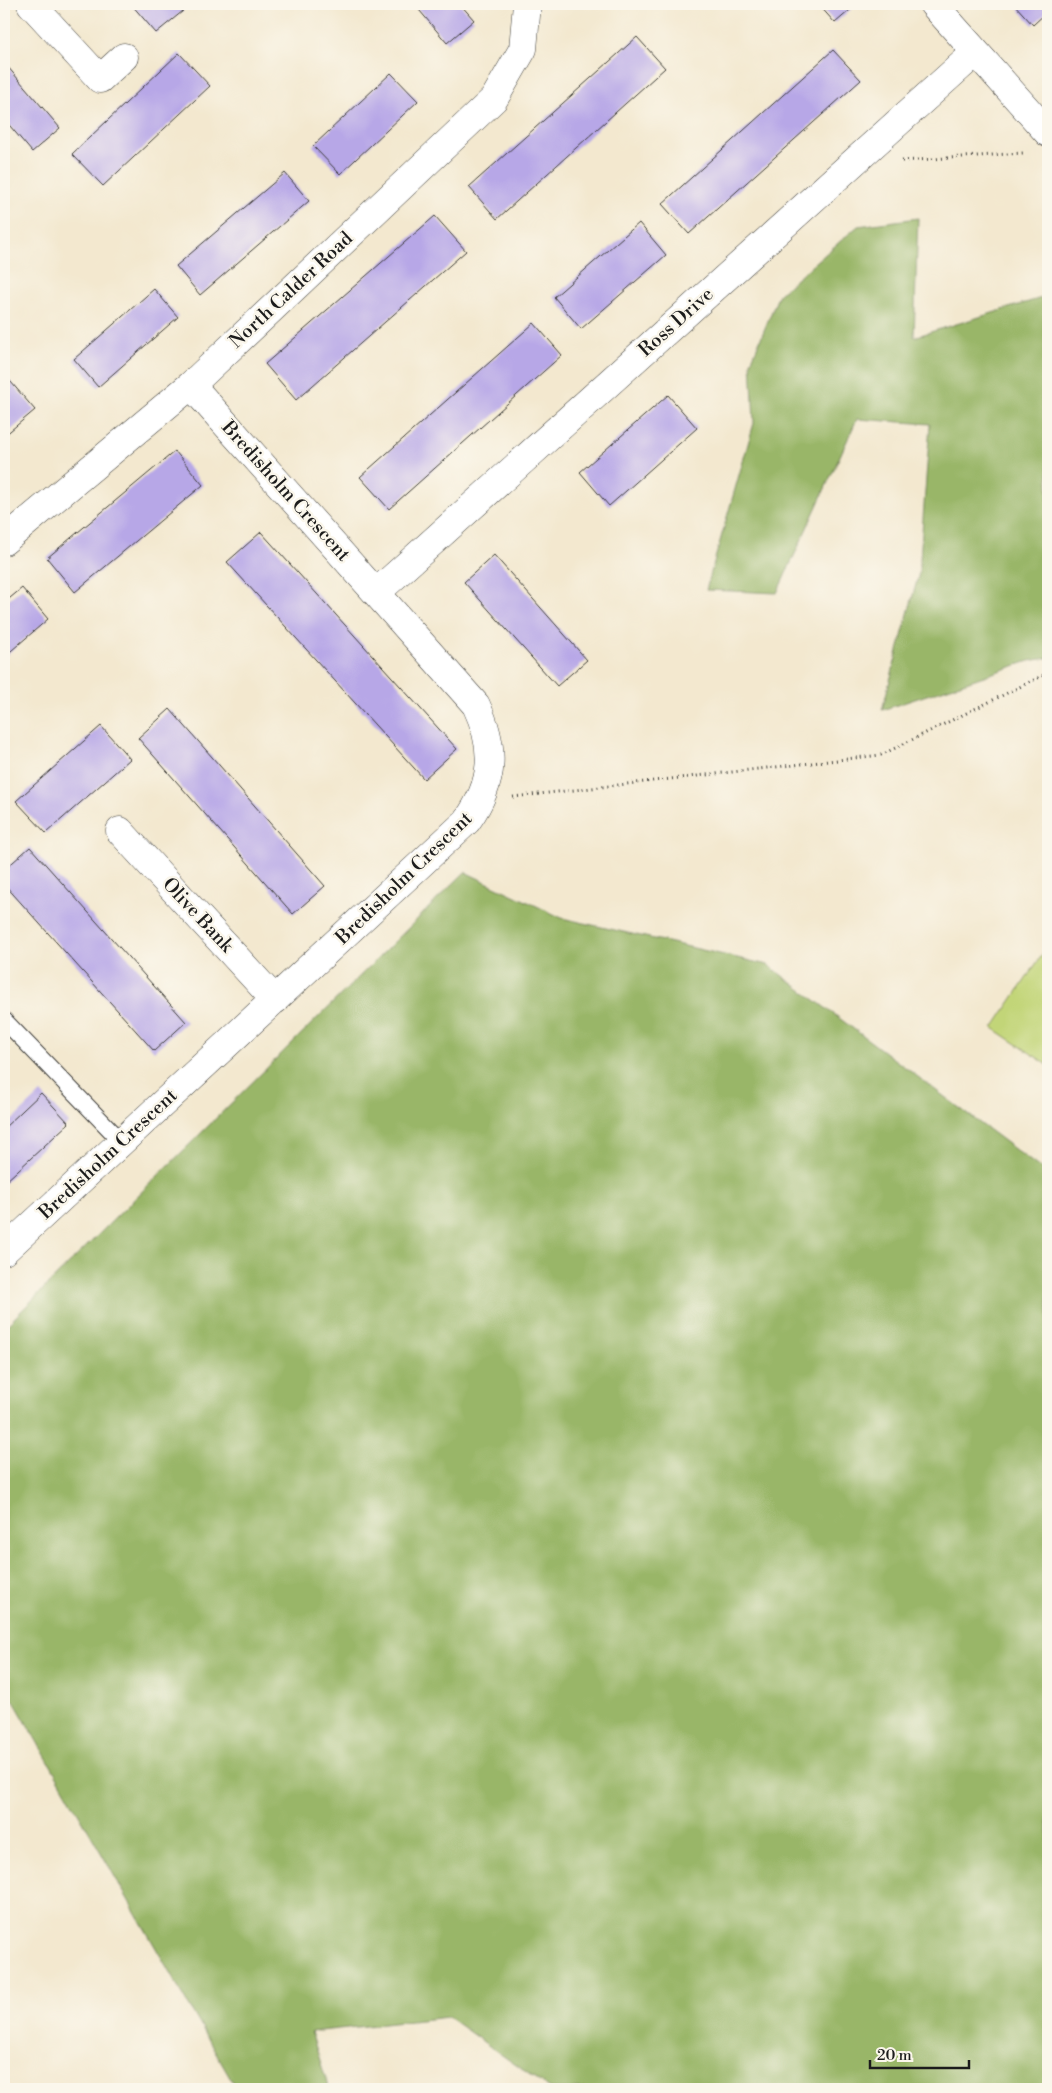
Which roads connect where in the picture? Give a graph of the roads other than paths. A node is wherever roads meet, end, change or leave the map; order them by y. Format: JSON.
{"nodes":[{"id":1,"x":31,"y":4,"type":"edge"},
{"id":2,"x":527,"y":4,"type":"edge"},
{"id":3,"x":933,"y":4,"type":"edge"},
{"id":4,"x":975,"y":53,"type":"junction"},
{"id":5,"x":124,"y":58,"type":"dead end"},
{"id":6,"x":1048,"y":133,"type":"edge"},
{"id":7,"x":191,"y":385,"type":"junction"},
{"id":8,"x":7,"y":533,"type":"edge"},
{"id":9,"x":377,"y":592,"type":"junction"},
{"id":10,"x":120,"y":831,"type":"dead end"},
{"id":11,"x":276,"y":1000,"type":"junction"},
{"id":12,"x":4,"y":1020,"type":"edge"},
{"id":13,"x":122,"y":1142,"type":"junction"},
{"id":14,"x":4,"y":1251,"type":"edge"}],
"edges":[{"from":1,"to":5,"type":"street"},
{"from":2,"to":7,"type":"street","name":"North Calder Road"},
{"from":3,"to":4,"type":"street"},
{"from":4,"to":6,"type":"street"},
{"from":4,"to":9,"type":"street","name":"Ross Drive"},
{"from":7,"to":8,"type":"street","name":"North Calder Road"},
{"from":7,"to":9,"type":"street","name":"Bredisholm Crescent"},
{"from":9,"to":11,"type":"street","name":"Bredisholm Crescent"},
{"from":10,"to":11,"type":"street","name":"Olive Bank"},
{"from":11,"to":13,"type":"street","name":"Bredisholm Crescent"},
{"from":12,"to":13,"type":"lane"},
{"from":13,"to":14,"type":"street","name":"Bredisholm Crescent"}]}
